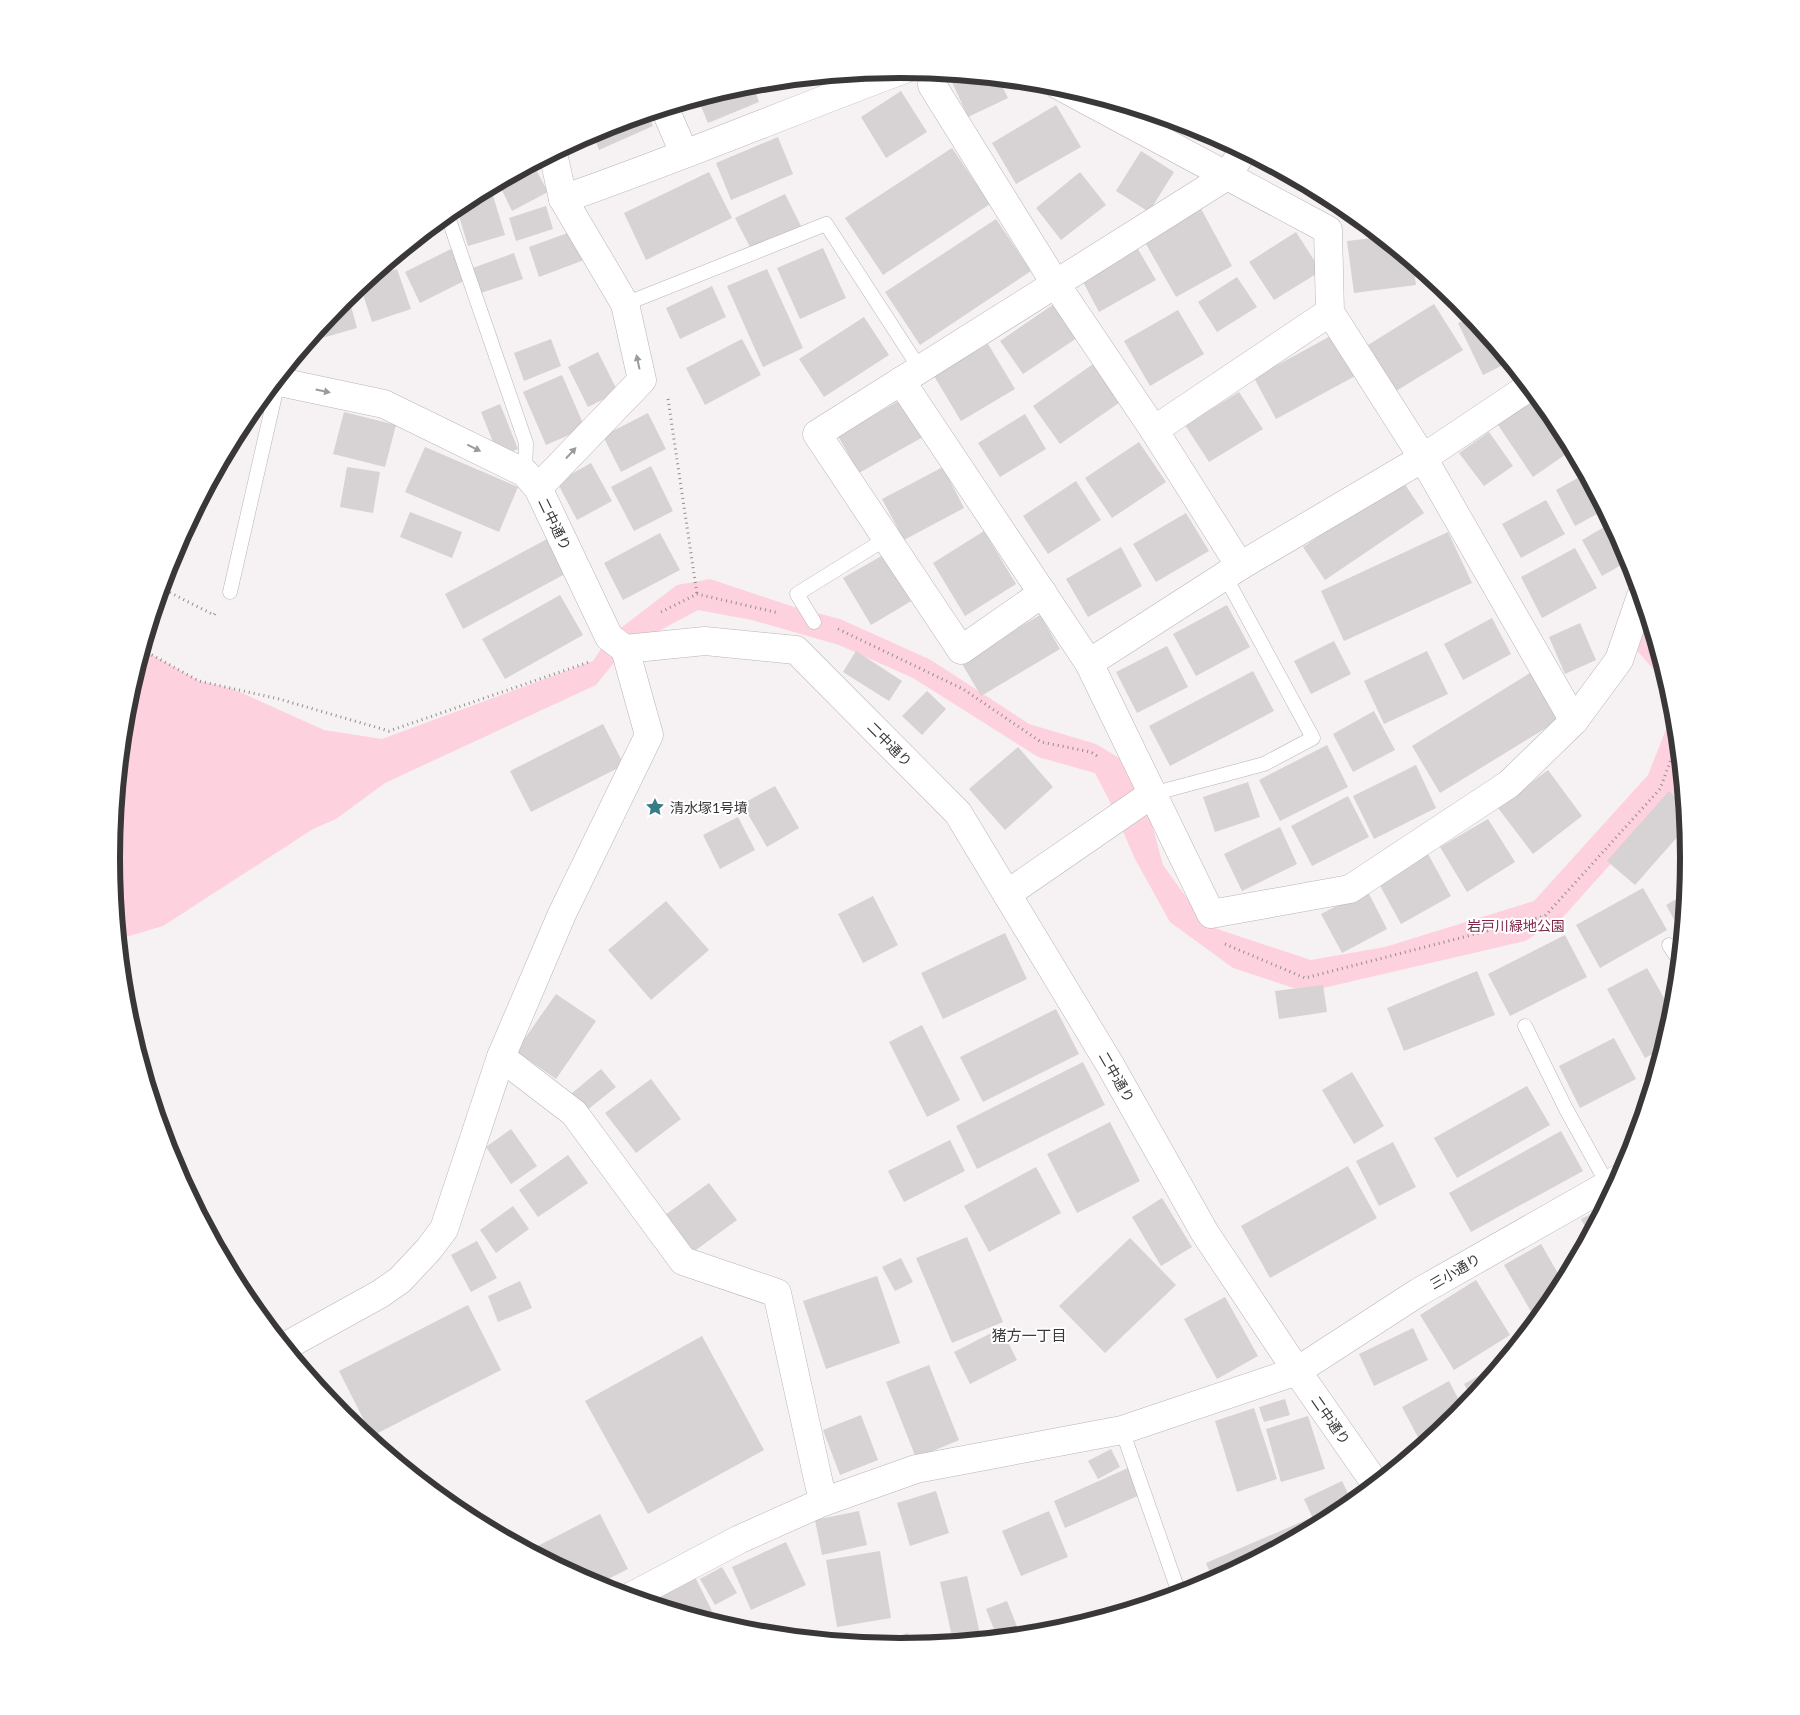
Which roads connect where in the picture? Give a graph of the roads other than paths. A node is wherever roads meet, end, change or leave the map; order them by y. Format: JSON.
{"nodes":[{"id":1,"x":862,"y":79,"type":"edge"},
{"id":2,"x":933,"y":79,"type":"edge"},
{"id":3,"x":839,"y":84,"type":"edge"},
{"id":4,"x":1087,"y":100,"type":"edge"},
{"id":5,"x":667,"y":114,"type":"edge"},
{"id":6,"x":684,"y":153,"type":"junction"},
{"id":7,"x":1241,"y":156,"type":"edge"},
{"id":8,"x":554,"y":158,"type":"edge"},
{"id":9,"x":1228,"y":176,"type":"junction"},
{"id":10,"x":564,"y":199,"type":"junction"},
{"id":11,"x":450,"y":221,"type":"edge"},
{"id":12,"x":1055,"y":283,"type":"junction"},
{"id":13,"x":625,"y":304,"type":"junction"},
{"id":14,"x":1330,"y":312,"type":"junction"},
{"id":15,"x":911,"y":375,"type":"junction"},
{"id":16,"x":281,"y":383,"type":"edge"},
{"id":17,"x":1524,"y":390,"type":"edge"},
{"id":18,"x":275,"y":391,"type":"edge"},
{"id":19,"x":1154,"y":430,"type":"junction"},
{"id":20,"x":1423,"y":458,"type":"junction"},
{"id":21,"x":532,"y":481,"type":"junction"},
{"id":22,"x":887,"y":538,"type":"junction"},
{"id":23,"x":1232,"y":571,"type":"junction"},
{"id":24,"x":230,"y":592,"type":"road end"},
{"id":25,"x":1043,"y":593,"type":"junction"},
{"id":26,"x":1638,"y":605,"type":"edge"},
{"id":27,"x":814,"y":622,"type":"dead end"},
{"id":28,"x":625,"y":649,"type":"junction"},
{"id":29,"x":1089,"y":663,"type":"junction"},
{"id":30,"x":1574,"y":721,"type":"junction"},
{"id":31,"x":1152,"y":794,"type":"junction"},
{"id":32,"x":1007,"y":894,"type":"junction"},
{"id":33,"x":1669,"y":945,"type":"dead end"},
{"id":34,"x":1674,"y":952,"type":"edge"},
{"id":35,"x":1525,"y":1026,"type":"dead end"},
{"id":36,"x":501,"y":1057,"type":"junction"},
{"id":37,"x":1611,"y":1178,"type":"edge"},
{"id":38,"x":1608,"y":1185,"type":"edge"},
{"id":39,"x":290,"y":1344,"type":"edge"},
{"id":40,"x":1297,"y":1371,"type":"junction"},
{"id":41,"x":1122,"y":1430,"type":"junction"},
{"id":42,"x":1372,"y":1478,"type":"edge"},
{"id":43,"x":823,"y":1502,"type":"junction"},
{"id":44,"x":1177,"y":1586,"type":"edge"},
{"id":45,"x":642,"y":1594,"type":"edge"}],
"edges":[{"from":1,"to":3,"type":"street"},
{"from":2,"to":12,"type":"street"},
{"from":3,"to":6,"type":"street"},
{"from":4,"to":9,"type":"street"},
{"from":5,"to":6,"type":"street"},
{"from":6,"to":10,"type":"street"},
{"from":7,"to":9,"type":"street"},
{"from":8,"to":10,"type":"street","name":"二中通り"},
{"from":9,"to":12,"type":"street"},
{"from":9,"to":14,"type":"street"},
{"from":10,"to":13,"type":"street","name":"二中通り"},
{"from":11,"to":21,"type":"lane"},
{"from":12,"to":15,"type":"street"},
{"from":12,"to":19,"type":"street"},
{"from":13,"to":15,"type":"lane"},
{"from":21,"to":13,"type":"street","name":"二中通り","one_way":true},
{"from":14,"to":19,"type":"street"},
{"from":14,"to":20,"type":"street"},
{"from":15,"to":22,"type":"street"},
{"from":15,"to":25,"type":"street"},
{"from":16,"to":21,"type":"street","one_way":true},
{"from":17,"to":20,"type":"street"},
{"from":18,"to":24,"type":"lane"},
{"from":19,"to":23,"type":"street"},
{"from":20,"to":23,"type":"street"},
{"from":20,"to":30,"type":"street"},
{"from":21,"to":28,"type":"street","name":"二中通り"},
{"from":22,"to":25,"type":"street"},
{"from":22,"to":27,"type":"lane"},
{"from":23,"to":29,"type":"street"},
{"from":23,"to":31,"type":"lane"},
{"from":25,"to":29,"type":"street"},
{"from":26,"to":30,"type":"street"},
{"from":28,"to":32,"type":"street","name":"二中通り"},
{"from":28,"to":36,"type":"street"},
{"from":29,"to":31,"type":"street"},
{"from":30,"to":31,"type":"street"},
{"from":31,"to":32,"type":"street"},
{"from":32,"to":40,"type":"street","name":"二中通り"},
{"from":33,"to":34,"type":"lane"},
{"from":35,"to":37,"type":"lane"},
{"from":36,"to":39,"type":"street"},
{"from":36,"to":43,"type":"street"},
{"from":38,"to":40,"type":"street","name":"三小通り"},
{"from":40,"to":41,"type":"street","name":"三小通り"},
{"from":40,"to":42,"type":"street","name":"二中通り"},
{"from":41,"to":43,"type":"street","name":"三小通り"},
{"from":41,"to":44,"type":"lane"},
{"from":43,"to":45,"type":"street","name":"三小通り"}]}
